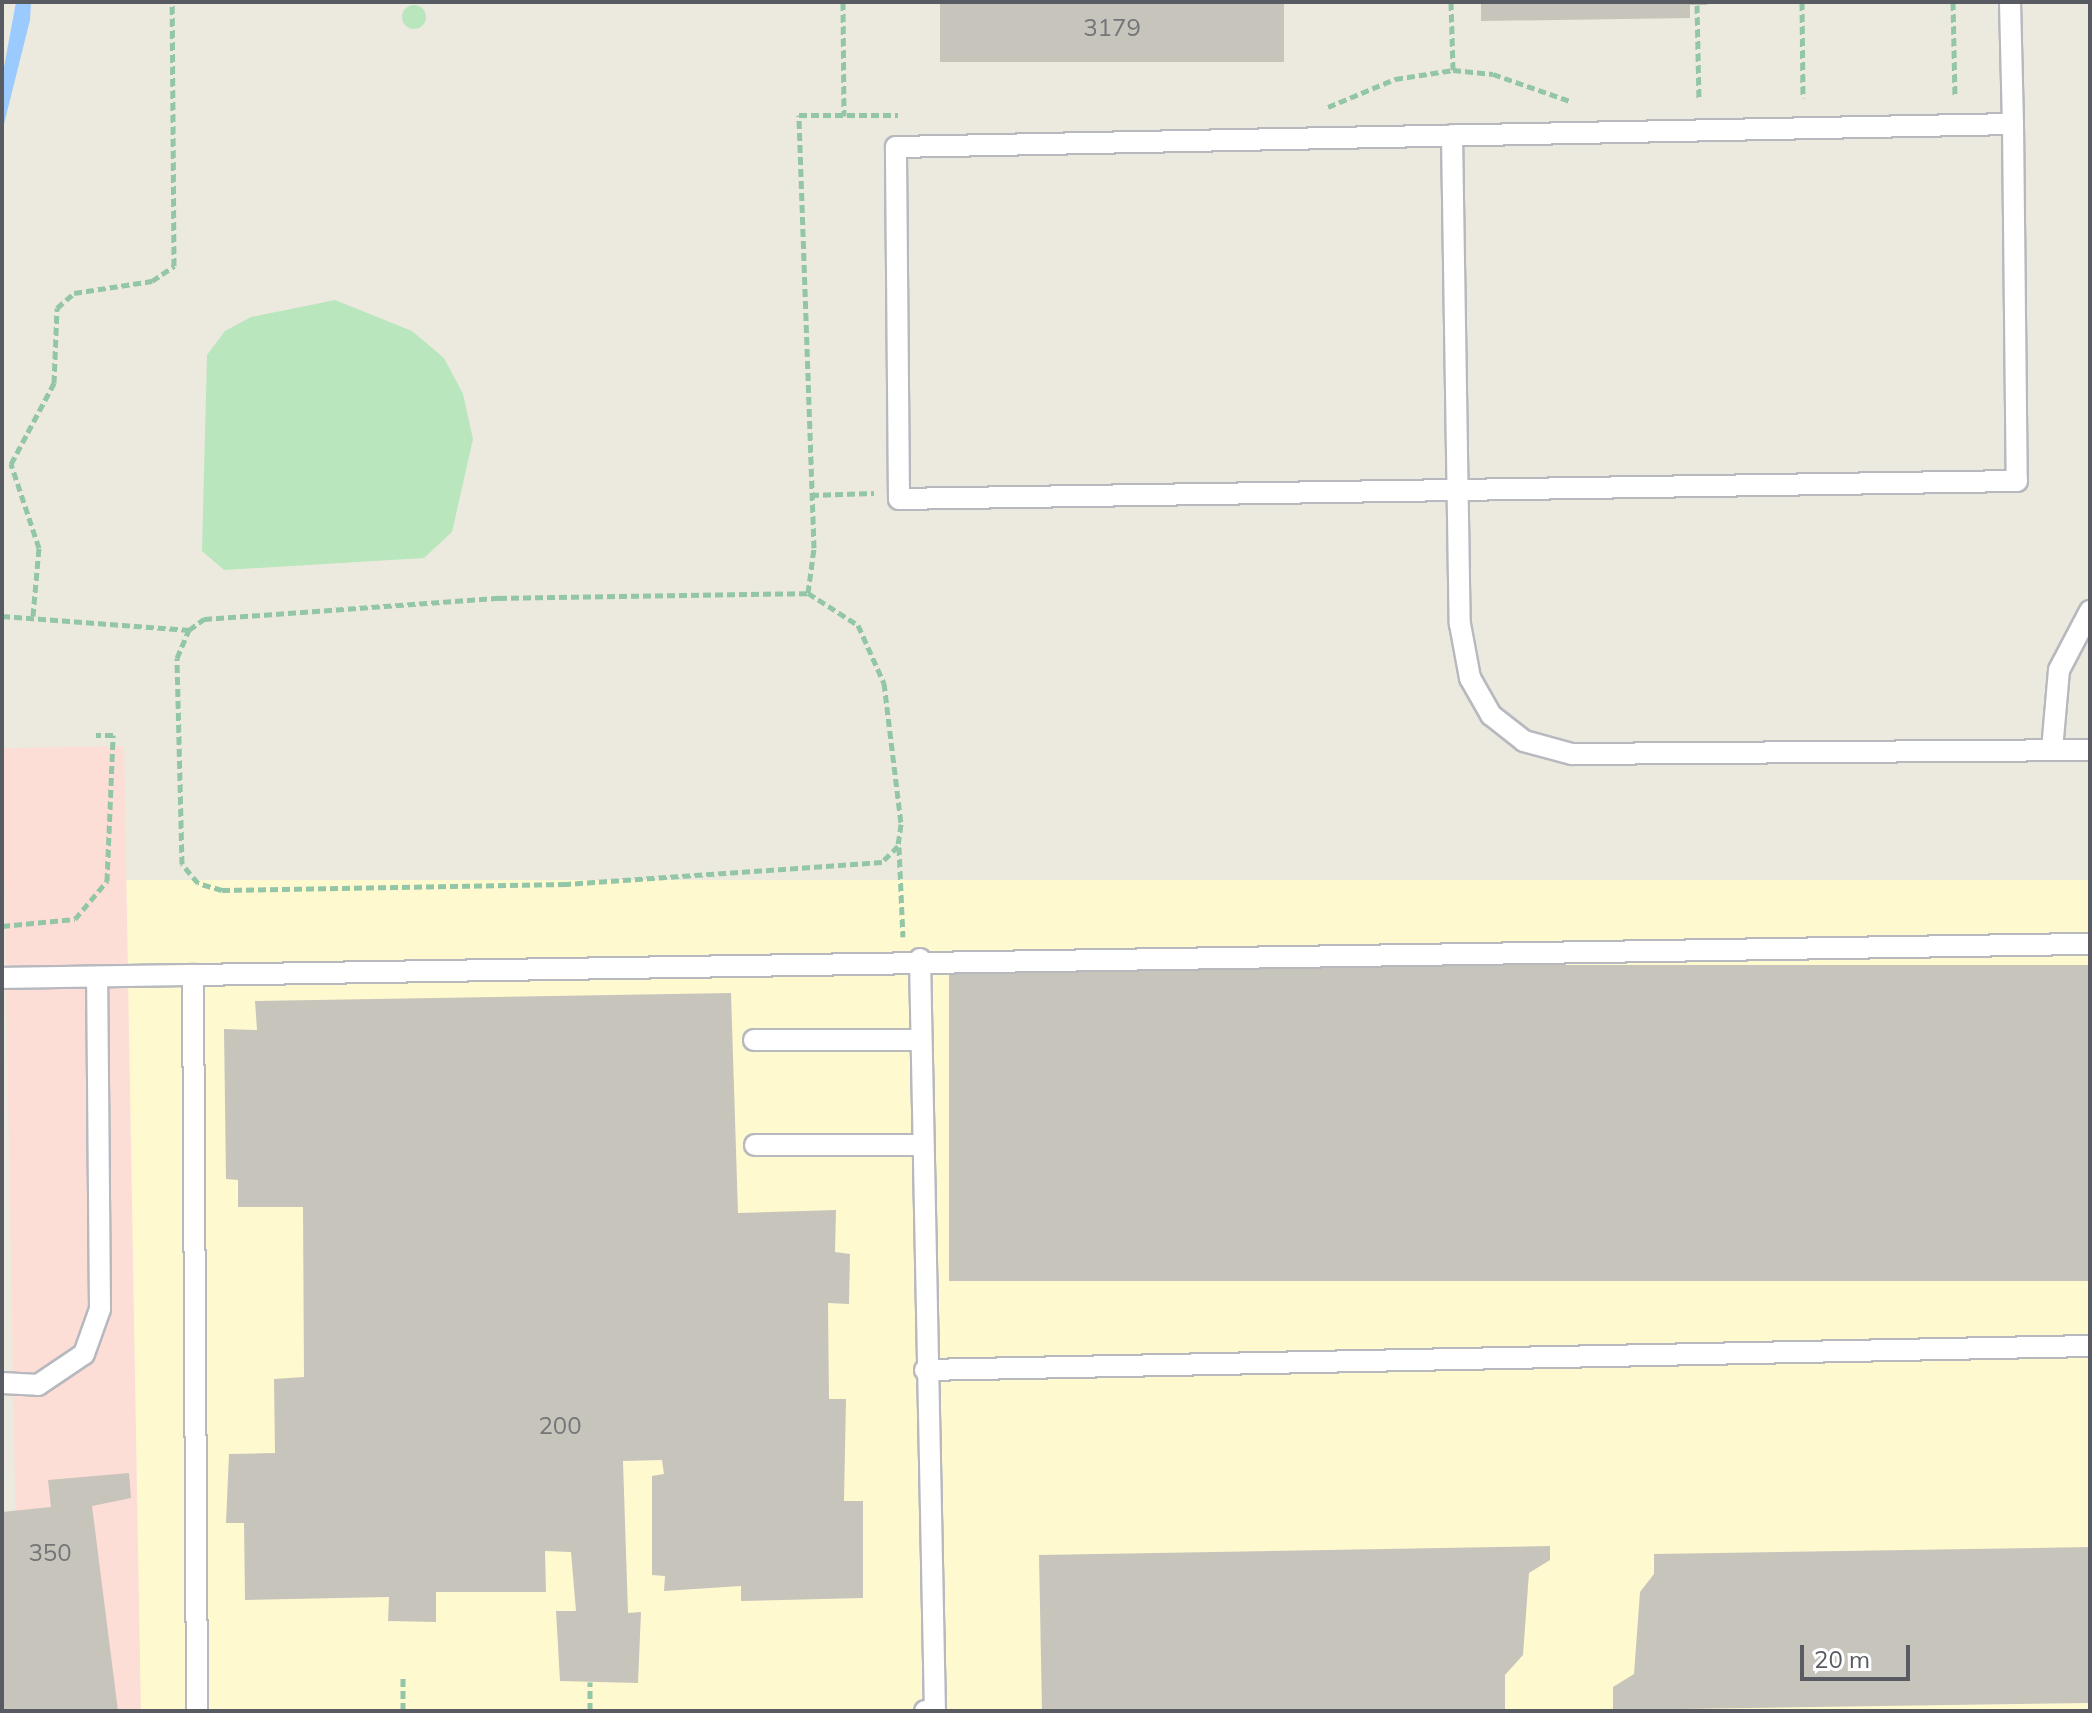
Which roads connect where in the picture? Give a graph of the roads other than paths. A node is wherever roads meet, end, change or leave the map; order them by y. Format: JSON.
{"nodes":[{"id":1,"x":2010,"y":2,"type":"edge"},
{"id":2,"x":2013,"y":124,"type":"junction"},
{"id":3,"x":1452,"y":135,"type":"junction"},
{"id":4,"x":1458,"y":490,"type":"junction"},
{"id":5,"x":2090,"y":611,"type":"edge"},
{"id":6,"x":2052,"y":750,"type":"junction"},
{"id":7,"x":2090,"y":750,"type":"edge"},
{"id":8,"x":2090,"y":944,"type":"edge"},
{"id":9,"x":911,"y":960,"type":"junction"},
{"id":10,"x":193,"y":975,"type":"junction"},
{"id":11,"x":97,"y":977,"type":"junction"},
{"id":12,"x":2,"y":978,"type":"edge"},
{"id":13,"x":754,"y":1040,"type":"dead end"},
{"id":14,"x":920,"y":1040,"type":"junction"},
{"id":15,"x":755,"y":1145,"type":"dead end"},
{"id":16,"x":922,"y":1145,"type":"junction"},
{"id":17,"x":2090,"y":1346,"type":"edge"},
{"id":18,"x":925,"y":1370,"type":"junction"},
{"id":19,"x":2,"y":1383,"type":"edge"},
{"id":20,"x":197,"y":1711,"type":"edge"},
{"id":21,"x":925,"y":1711,"type":"edge"},
{"id":22,"x":935,"y":1711,"type":"edge"}],
"edges":[{"from":1,"to":2,"type":"lane"},
{"from":2,"to":3,"type":"lane"},
{"from":2,"to":4,"type":"lane"},
{"from":3,"to":4,"type":"lane"},
{"from":3,"to":4,"type":"lane"},
{"from":4,"to":6,"type":"lane"},
{"from":5,"to":6,"type":"lane"},
{"from":6,"to":7,"type":"lane"},
{"from":8,"to":9,"type":"lane"},
{"from":9,"to":10,"type":"lane"},
{"from":9,"to":14,"type":"lane"},
{"from":10,"to":11,"type":"lane"},
{"from":10,"to":20,"type":"lane"},
{"from":11,"to":12,"type":"lane"},
{"from":11,"to":19,"type":"lane"},
{"from":13,"to":14,"type":"lane"},
{"from":14,"to":16,"type":"lane"},
{"from":15,"to":16,"type":"lane"},
{"from":16,"to":18,"type":"lane"},
{"from":17,"to":18,"type":"lane"},
{"from":18,"to":22,"type":"lane"},
{"from":21,"to":22,"type":"lane"}]}
